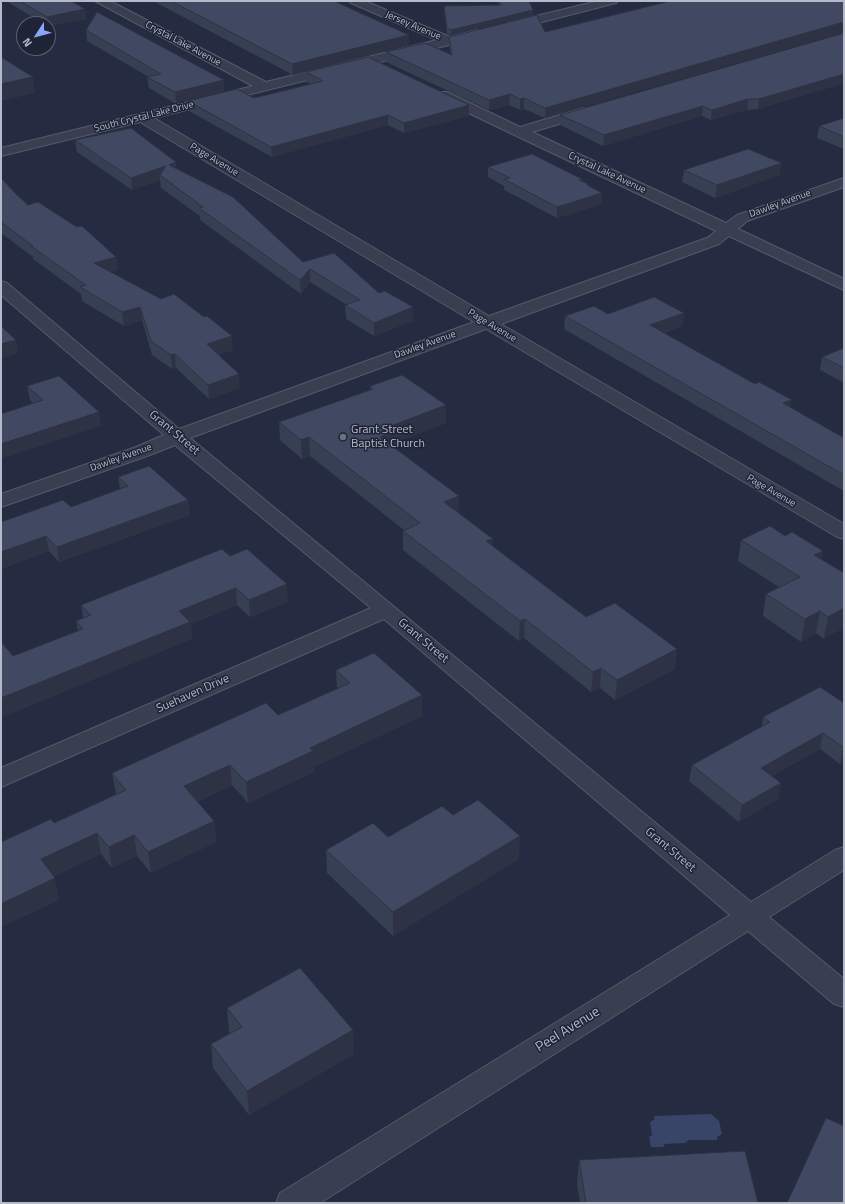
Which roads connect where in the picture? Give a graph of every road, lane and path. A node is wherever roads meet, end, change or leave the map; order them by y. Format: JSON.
{"nodes":[{"id":1,"x":101,"y":1,"type":"edge"},
{"id":2,"x":355,"y":1,"type":"edge"},
{"id":3,"x":612,"y":1,"type":"edge"},
{"id":4,"x":502,"y":28,"type":"edge"},
{"id":5,"x":486,"y":32,"type":"edge"},
{"id":6,"x":449,"y":41,"type":"junction"},
{"id":7,"x":370,"y":60,"type":"junction"},
{"id":8,"x":391,"y":71,"type":"edge"},
{"id":9,"x":265,"y":87,"type":"junction"},
{"id":10,"x":426,"y":88,"type":"edge"},
{"id":11,"x":601,"y":108,"type":"edge"},
{"id":12,"x":142,"y":117,"type":"junction"},
{"id":13,"x":518,"y":132,"type":"junction"},
{"id":14,"x":1,"y":152,"type":"edge"},
{"id":15,"x":844,"y":182,"type":"edge"},
{"id":16,"x":727,"y":230,"type":"junction"},
{"id":17,"x":844,"y":285,"type":"edge"},
{"id":18,"x":4,"y":292,"type":"edge"},
{"id":19,"x":486,"y":323,"type":"junction"},
{"id":20,"x":177,"y":437,"type":"junction"},
{"id":21,"x":1,"y":501,"type":"edge"},
{"id":22,"x":844,"y":533,"type":"edge"},
{"id":23,"x":386,"y":610,"type":"junction"},
{"id":24,"x":1,"y":778,"type":"edge"},
{"id":25,"x":844,"y":857,"type":"edge"},
{"id":26,"x":749,"y":916,"type":"junction"},
{"id":27,"x":844,"y":996,"type":"edge"},
{"id":28,"x":292,"y":1203,"type":"edge"}],
"edges":[{"from":1,"to":9,"type":"street","name":"Crystal Lake Avenue"},
{"from":2,"to":6,"type":"street","name":"Jersey Avenue"},
{"from":3,"to":4,"type":"street"},
{"from":5,"to":6,"type":"street","name":"South Crystal Lake Drive"},
{"from":6,"to":7,"type":"street","name":"South Crystal Lake Drive"},
{"from":7,"to":8,"type":"street"},
{"from":7,"to":9,"type":"street","name":"South Crystal Lake Drive"},
{"from":9,"to":12,"type":"street","name":"South Crystal Lake Drive"},
{"from":10,"to":13,"type":"street","name":"Crystal Lake Avenue"},
{"from":11,"to":13,"type":"street"},
{"from":12,"to":14,"type":"street","name":"South Crystal Lake Drive"},
{"from":12,"to":19,"type":"street","name":"Page Avenue"},
{"from":13,"to":16,"type":"street","name":"Crystal Lake Avenue"},
{"from":15,"to":16,"type":"street","name":"Dawley Avenue"},
{"from":16,"to":17,"type":"street","name":"Crystal Lake Avenue"},
{"from":16,"to":19,"type":"street","name":"Dawley Avenue"},
{"from":18,"to":20,"type":"street","name":"Grant Street"},
{"from":19,"to":20,"type":"street","name":"Dawley Avenue"},
{"from":19,"to":22,"type":"street","name":"Page Avenue"},
{"from":20,"to":21,"type":"street","name":"Dawley Avenue"},
{"from":20,"to":23,"type":"street","name":"Grant Street"},
{"from":23,"to":24,"type":"street","name":"Suehaven Drive"},
{"from":23,"to":26,"type":"street","name":"Grant Street"},
{"from":25,"to":26,"type":"street","name":"Peel Avenue"},
{"from":26,"to":27,"type":"street","name":"Grant Street"},
{"from":26,"to":28,"type":"street","name":"Peel Avenue"}]}
